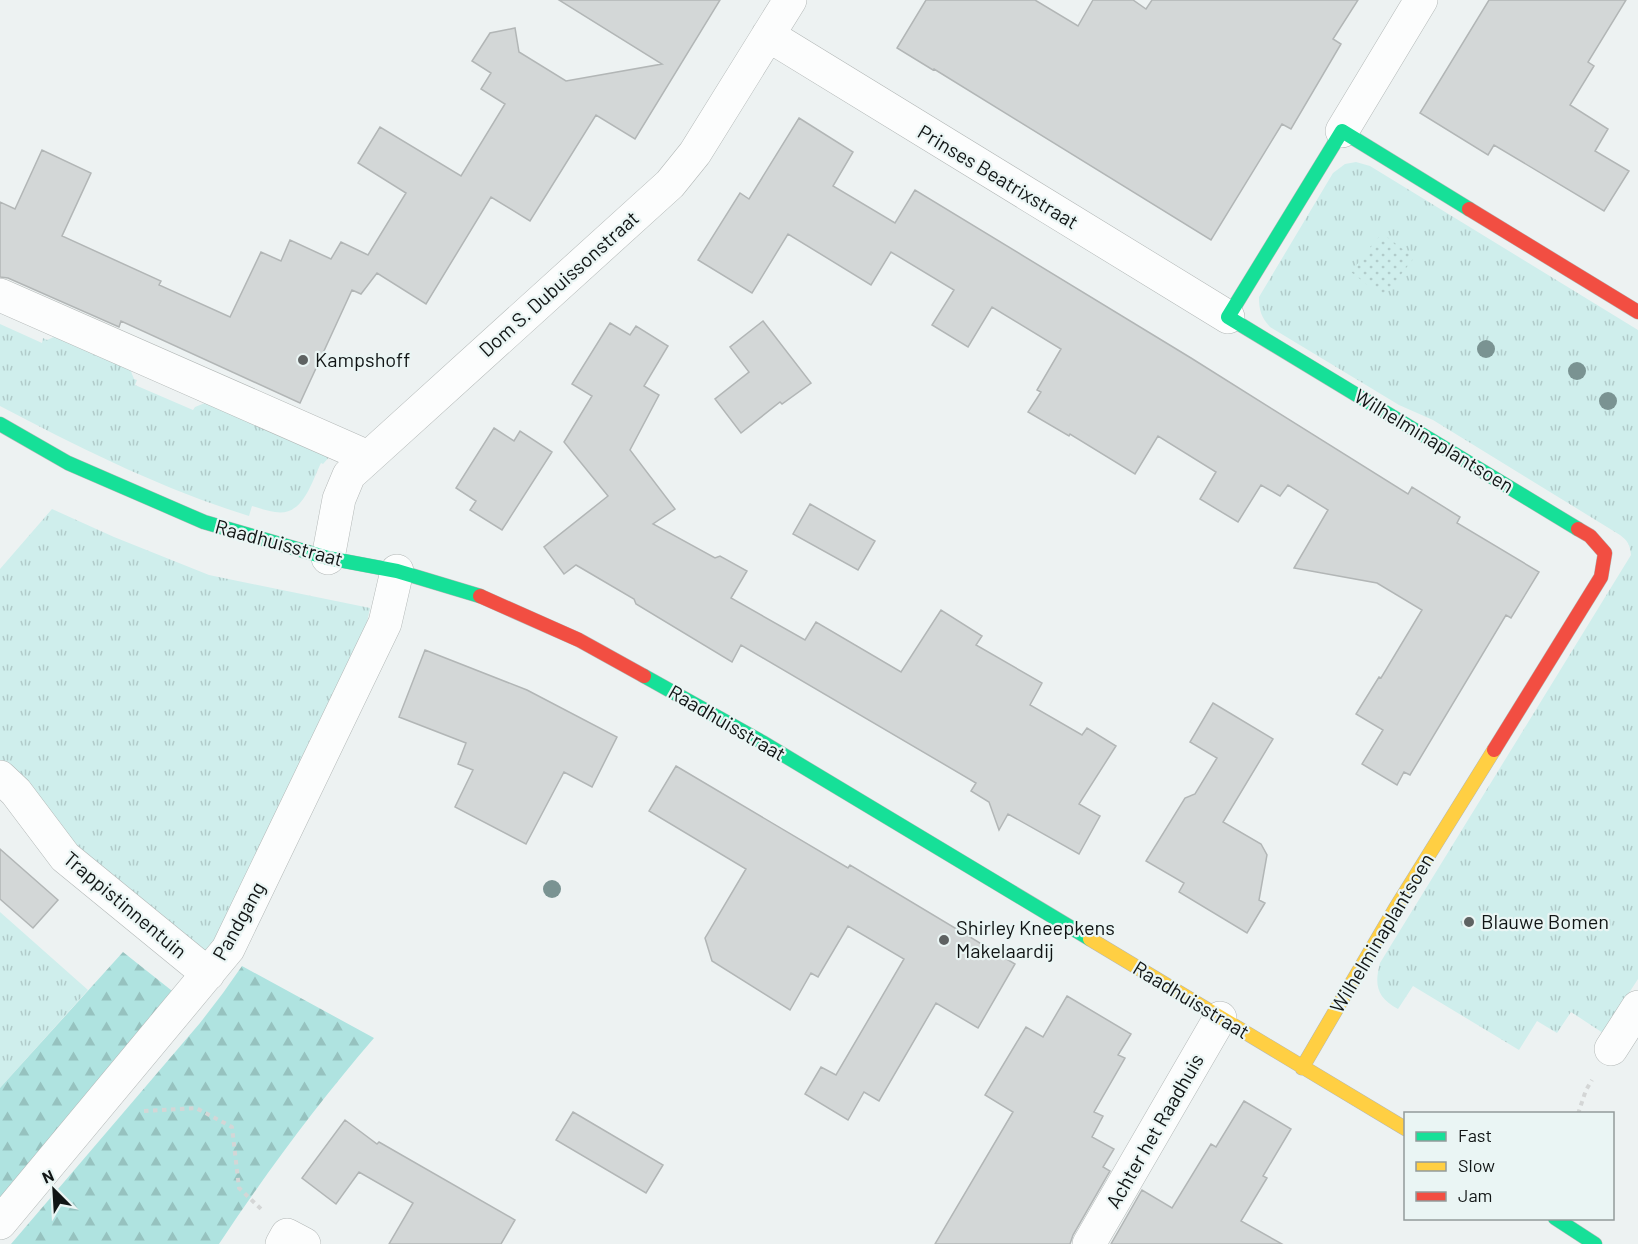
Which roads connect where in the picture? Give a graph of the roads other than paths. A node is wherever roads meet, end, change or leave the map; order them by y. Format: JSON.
{"nodes":[{"id":1,"x":790,"y":0,"type":"edge"},
{"id":2,"x":1421,"y":0,"type":"edge"},
{"id":3,"x":768,"y":35,"type":"junction"},
{"id":4,"x":1342,"y":131,"type":"junction"},
{"id":5,"x":0,"y":295,"type":"edge"},
{"id":6,"x":1638,"y":312,"type":"edge"},
{"id":7,"x":1228,"y":317,"type":"junction"},
{"id":8,"x":0,"y":424,"type":"edge"},
{"id":9,"x":368,"y":457,"type":"junction"},
{"id":10,"x":328,"y":558,"type":"junction"},
{"id":11,"x":397,"y":571,"type":"junction"},
{"id":12,"x":0,"y":777,"type":"edge"},
{"id":13,"x":208,"y":974,"type":"junction"},
{"id":14,"x":1638,"y":1007,"type":"edge"},
{"id":15,"x":1221,"y":1018,"type":"junction"},
{"id":16,"x":1611,"y":1049,"type":"dead end"},
{"id":17,"x":1302,"y":1068,"type":"junction"},
{"id":18,"x":1404,"y":1128,"type":"edge"},
{"id":19,"x":1558,"y":1220,"type":"edge"},
{"id":20,"x":0,"y":1223,"type":"edge"},
{"id":21,"x":1089,"y":1244,"type":"edge"},
{"id":22,"x":1595,"y":1244,"type":"edge"}],
"edges":[{"from":1,"to":3,"type":"street","name":"Dom S. Dubuissonstraat"},
{"from":2,"to":4,"type":"street"},
{"from":3,"to":7,"type":"street","name":"Prinses Beatrixstraat"},
{"from":3,"to":9,"type":"street","name":"Dom S. Dubuissonstraat"},
{"from":4,"to":6,"type":"street"},
{"from":4,"to":7,"type":"street"},
{"from":5,"to":9,"type":"street"},
{"from":7,"to":17,"type":"street","name":"Wilhelminaplantsoen"},
{"from":8,"to":10,"type":"street","name":"Raadhuisstraat"},
{"from":9,"to":10,"type":"street","name":"Dom S. Dubuissonstraat"},
{"from":10,"to":11,"type":"street","name":"Raadhuisstraat"},
{"from":11,"to":13,"type":"street","name":"Pandgang"},
{"from":11,"to":15,"type":"street","name":"Raadhuisstraat"},
{"from":12,"to":13,"type":"street","name":"Trappistinnentuin"},
{"from":13,"to":20,"type":"street","name":"Pandgang"},
{"from":14,"to":16,"type":"street"},
{"from":15,"to":17,"type":"street","name":"Raadhuisstraat"},
{"from":15,"to":21,"type":"street","name":"Achter het Raadhuis"},
{"from":17,"to":18,"type":"street","name":"Raadhuisstraat"},
{"from":19,"to":22,"type":"street"}]}
